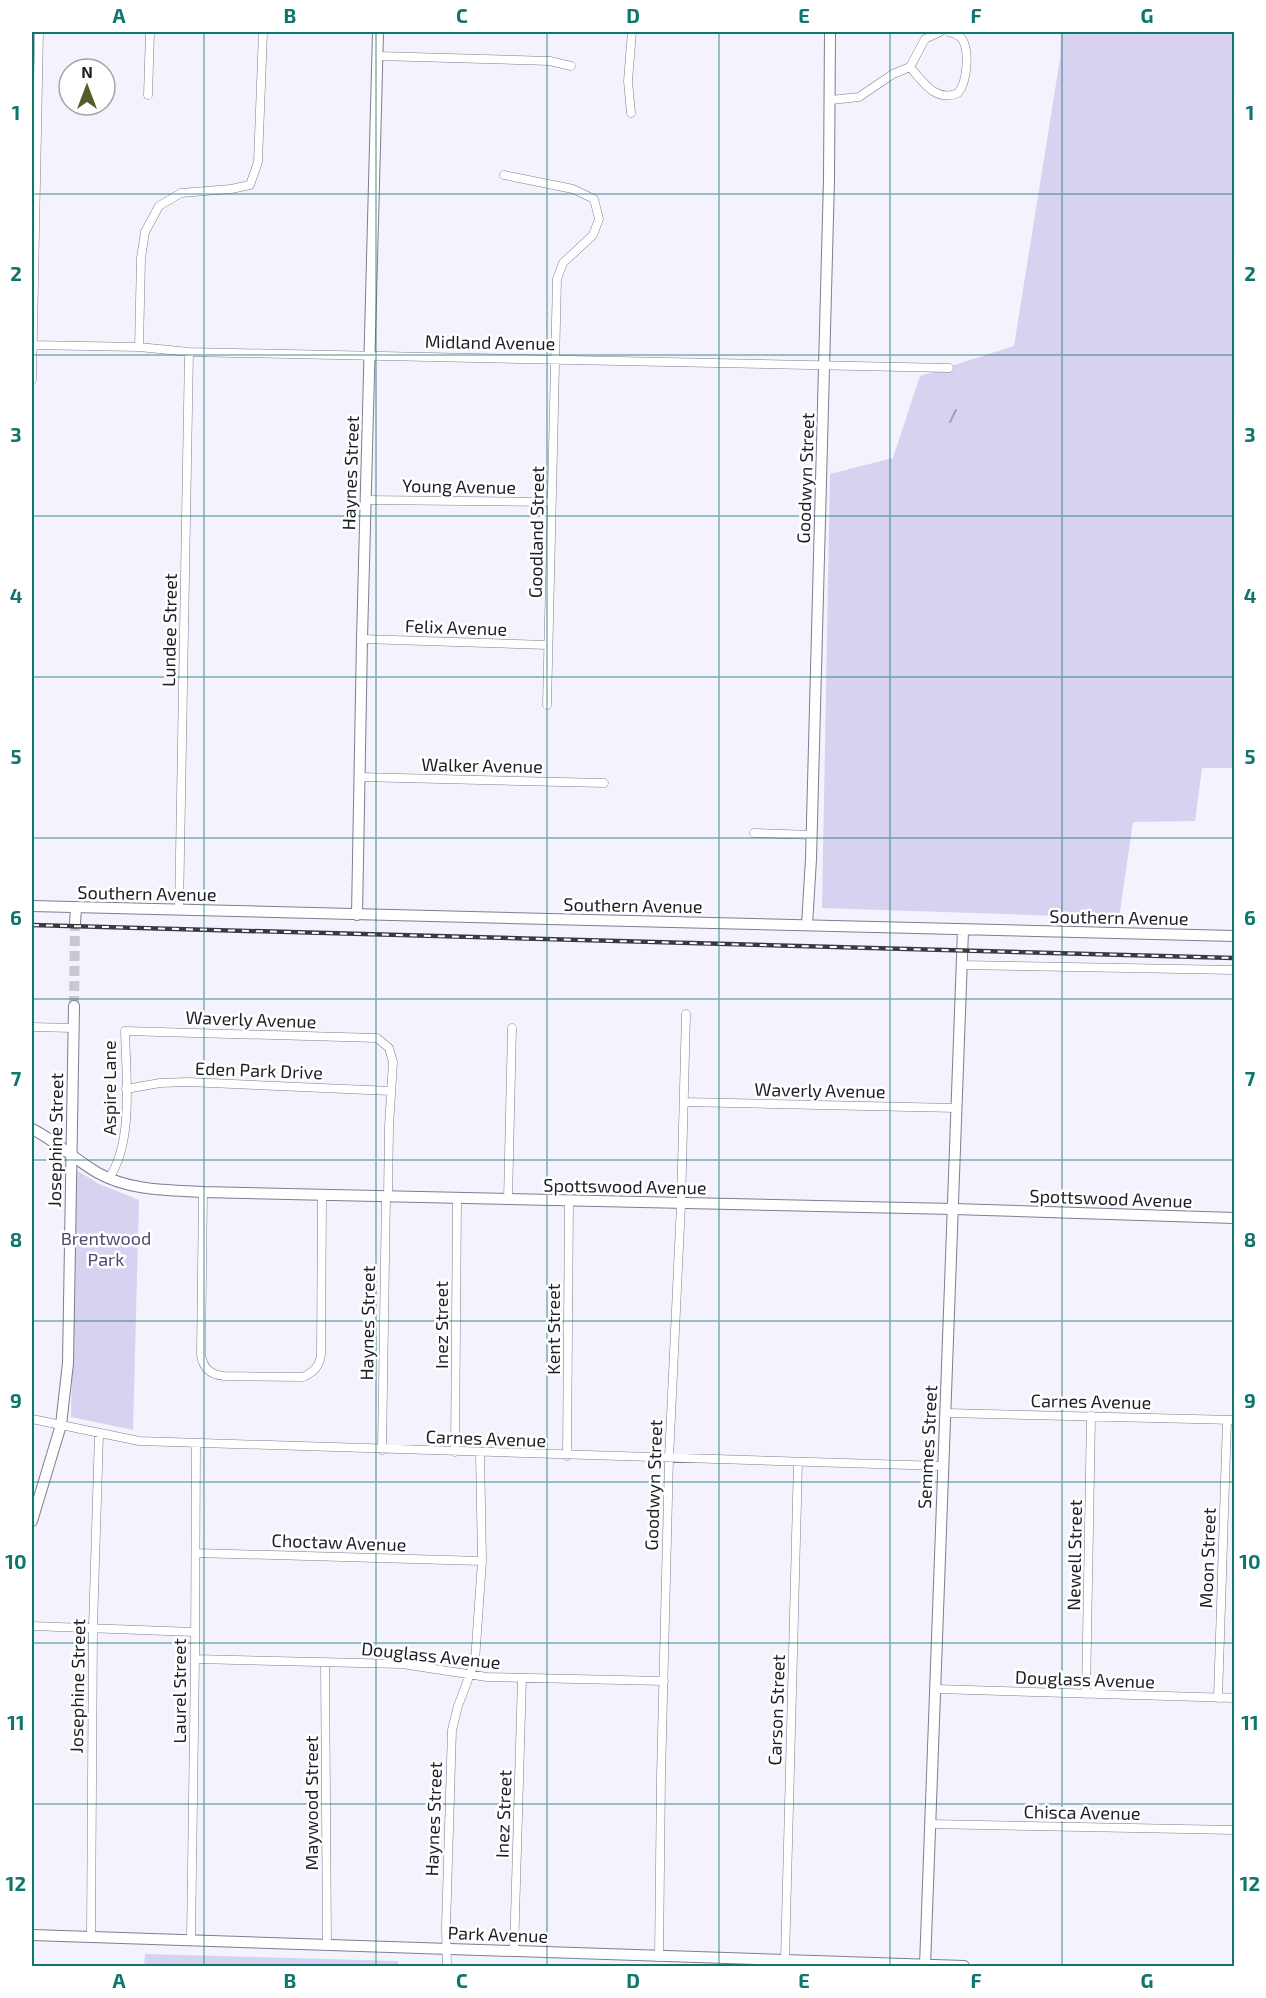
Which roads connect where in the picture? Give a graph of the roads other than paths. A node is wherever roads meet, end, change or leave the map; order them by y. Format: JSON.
{"nodes":[{"id":1,"x":39,"y":32,"type":"edge"},
{"id":2,"x":150,"y":32,"type":"edge"},
{"id":3,"x":263,"y":32,"type":"edge"},
{"id":4,"x":378,"y":32,"type":"edge"},
{"id":5,"x":632,"y":32,"type":"edge"},
{"id":6,"x":830,"y":32,"type":"edge"},
{"id":7,"x":940,"y":32,"type":"edge"},
{"id":8,"x":949,"y":32,"type":"edge"},
{"id":9,"x":378,"y":56,"type":"junction"},
{"id":10,"x":572,"y":66,"type":"dead end"},
{"id":11,"x":910,"y":67,"type":"junction"},
{"id":12,"x":148,"y":95,"type":"dead end"},
{"id":13,"x":831,"y":100,"type":"junction"},
{"id":14,"x":631,"y":113,"type":"dead end"},
{"id":15,"x":504,"y":175,"type":"dead end"},
{"id":16,"x":32,"y":345,"type":"edge"},
{"id":17,"x":139,"y":347,"type":"junction"},
{"id":18,"x":189,"y":352,"type":"junction"},
{"id":19,"x":370,"y":354,"type":"junction"},
{"id":20,"x":554,"y":359,"type":"junction"},
{"id":21,"x":825,"y":366,"type":"junction"},
{"id":22,"x":949,"y":368,"type":"dead end"},
{"id":23,"x":32,"y":380,"type":"edge"},
{"id":24,"x":365,"y":500,"type":"junction"},
{"id":25,"x":551,"y":502,"type":"junction"},
{"id":26,"x":362,"y":639,"type":"junction"},
{"id":27,"x":548,"y":645,"type":"junction"},
{"id":28,"x":547,"y":705,"type":"dead end"},
{"id":29,"x":359,"y":777,"type":"junction"},
{"id":30,"x":604,"y":783,"type":"dead end"},
{"id":31,"x":754,"y":833,"type":"dead end"},
{"id":32,"x":811,"y":835,"type":"junction"},
{"id":33,"x":32,"y":906,"type":"edge"},
{"id":34,"x":76,"y":909,"type":"junction"},
{"id":35,"x":179,"y":910,"type":"junction"},
{"id":36,"x":357,"y":915,"type":"junction"},
{"id":37,"x":75,"y":923,"type":"tunnel mouth"},
{"id":38,"x":807,"y":925,"type":"junction"},
{"id":39,"x":963,"y":930,"type":"junction"},
{"id":40,"x":1234,"y":936,"type":"edge"},
{"id":41,"x":962,"y":964,"type":"junction"},
{"id":42,"x":1234,"y":970,"type":"edge"},
{"id":43,"x":74,"y":1006,"type":"tunnel mouth"},
{"id":44,"x":686,"y":1014,"type":"dead end"},
{"id":45,"x":32,"y":1027,"type":"edge"},
{"id":46,"x":73,"y":1028,"type":"junction"},
{"id":47,"x":512,"y":1028,"type":"dead end"},
{"id":48,"x":124,"y":1031,"type":"joint"},
{"id":49,"x":377,"y":1038,"type":"joint"},
{"id":50,"x":126,"y":1089,"type":"junction"},
{"id":51,"x":391,"y":1090,"type":"junction"},
{"id":52,"x":684,"y":1102,"type":"junction"},
{"id":53,"x":956,"y":1108,"type":"junction"},
{"id":54,"x":32,"y":1129,"type":"edge"},
{"id":55,"x":70,"y":1154,"type":"junction"},
{"id":56,"x":109,"y":1178,"type":"junction"},
{"id":57,"x":203,"y":1192,"type":"junction"},
{"id":58,"x":322,"y":1195,"type":"junction"},
{"id":59,"x":387,"y":1196,"type":"junction"},
{"id":60,"x":458,"y":1199,"type":"junction"},
{"id":61,"x":508,"y":1200,"type":"junction"},
{"id":62,"x":569,"y":1202,"type":"junction"},
{"id":63,"x":681,"y":1204,"type":"junction"},
{"id":64,"x":953,"y":1209,"type":"junction"},
{"id":65,"x":1234,"y":1218,"type":"edge"},
{"id":66,"x":946,"y":1413,"type":"junction"},
{"id":67,"x":1091,"y":1416,"type":"junction"},
{"id":68,"x":32,"y":1419,"type":"edge"},
{"id":69,"x":1231,"y":1420,"type":"edge"},
{"id":70,"x":61,"y":1425,"type":"junction"},
{"id":71,"x":99,"y":1434,"type":"junction"},
{"id":72,"x":196,"y":1443,"type":"junction"},
{"id":73,"x":382,"y":1450,"type":"junction"},
{"id":74,"x":455,"y":1452,"type":"junction"},
{"id":75,"x":480,"y":1452,"type":"junction"},
{"id":76,"x":567,"y":1456,"type":"junction"},
{"id":77,"x":669,"y":1458,"type":"junction"},
{"id":78,"x":798,"y":1462,"type":"junction"},
{"id":79,"x":942,"y":1466,"type":"junction"},
{"id":80,"x":32,"y":1521,"type":"edge"},
{"id":81,"x":196,"y":1553,"type":"junction"},
{"id":82,"x":482,"y":1562,"type":"junction"},
{"id":83,"x":32,"y":1626,"type":"edge"},
{"id":84,"x":93,"y":1627,"type":"junction"},
{"id":85,"x":194,"y":1632,"type":"junction"},
{"id":86,"x":195,"y":1659,"type":"junction"},
{"id":87,"x":325,"y":1662,"type":"junction"},
{"id":88,"x":471,"y":1676,"type":"junction"},
{"id":89,"x":522,"y":1678,"type":"junction"},
{"id":90,"x":664,"y":1681,"type":"junction"},
{"id":91,"x":936,"y":1689,"type":"junction"},
{"id":92,"x":1086,"y":1694,"type":"junction"},
{"id":93,"x":1218,"y":1698,"type":"junction"},
{"id":94,"x":1234,"y":1698,"type":"edge"},
{"id":95,"x":930,"y":1824,"type":"junction"},
{"id":96,"x":1234,"y":1830,"type":"edge"},
{"id":97,"x":32,"y":1935,"type":"edge"},
{"id":98,"x":91,"y":1937,"type":"junction"},
{"id":99,"x":191,"y":1939,"type":"junction"},
{"id":100,"x":327,"y":1944,"type":"junction"},
{"id":101,"x":448,"y":1948,"type":"junction"},
{"id":102,"x":514,"y":1951,"type":"junction"},
{"id":103,"x":659,"y":1958,"type":"junction"},
{"id":104,"x":785,"y":1959,"type":"junction"},
{"id":105,"x":447,"y":1966,"type":"edge"},
{"id":106,"x":925,"y":1966,"type":"edge"},
{"id":107,"x":964,"y":1966,"type":"edge"}],
"edges":[{"from":1,"to":16,"type":"street"},
{"from":2,"to":12,"type":"street"},
{"from":3,"to":17,"type":"street"},
{"from":4,"to":9,"type":"main road","name":"Haynes Street"},
{"from":5,"to":14,"type":"street"},
{"from":6,"to":13,"type":"main road","name":"Goodwyn Street"},
{"from":7,"to":11,"type":"street"},
{"from":8,"to":11,"type":"street"},
{"from":9,"to":10,"type":"street"},
{"from":9,"to":19,"type":"main road","name":"Haynes Street"},
{"from":11,"to":13,"type":"street"},
{"from":13,"to":21,"type":"main road","name":"Goodwyn Street"},
{"from":15,"to":20,"type":"street","name":"Goodland Street"},
{"from":16,"to":17,"type":"street","name":"Midland Avenue"},
{"from":16,"to":23,"type":"street"},
{"from":17,"to":18,"type":"street","name":"Midland Avenue"},
{"from":18,"to":19,"type":"street","name":"Midland Avenue"},
{"from":18,"to":35,"type":"street","name":"Lundee Street"},
{"from":19,"to":20,"type":"street","name":"Midland Avenue"},
{"from":19,"to":24,"type":"main road","name":"Haynes Street"},
{"from":20,"to":21,"type":"street","name":"Midland Avenue"},
{"from":20,"to":25,"type":"street","name":"Goodland Street"},
{"from":21,"to":22,"type":"street","name":"Midland Avenue"},
{"from":21,"to":32,"type":"main road","name":"Goodwyn Street"},
{"from":24,"to":25,"type":"street","name":"Young Avenue"},
{"from":24,"to":26,"type":"main road","name":"Haynes Street"},
{"from":25,"to":27,"type":"street","name":"Goodland Street"},
{"from":26,"to":27,"type":"street","name":"Felix Avenue"},
{"from":26,"to":29,"type":"main road","name":"Haynes Street"},
{"from":27,"to":28,"type":"street","name":"Goodland Street"},
{"from":29,"to":30,"type":"street","name":"Walker Avenue"},
{"from":29,"to":36,"type":"main road","name":"Haynes Street"},
{"from":31,"to":32,"type":"street"},
{"from":32,"to":38,"type":"main road","name":"Goodwyn Street"},
{"from":33,"to":34,"type":"main road","name":"Southern Avenue"},
{"from":34,"to":35,"type":"main road","name":"Southern Avenue"},
{"from":34,"to":37,"type":"main road"},
{"from":35,"to":36,"type":"main road","name":"Southern Avenue"},
{"from":36,"to":38,"type":"main road","name":"Southern Avenue"},
{"from":38,"to":39,"type":"main road","name":"Southern Avenue"},
{"from":39,"to":40,"type":"main road","name":"Southern Avenue"},
{"from":39,"to":41,"type":"main road","name":"Semmes Street"},
{"from":41,"to":42,"type":"street"},
{"from":41,"to":53,"type":"main road","name":"Semmes Street"},
{"from":43,"to":46,"type":"main road","name":"Josephine Street"},
{"from":44,"to":52,"type":"street","name":"Goodwyn Street"},
{"from":45,"to":46,"type":"street"},
{"from":46,"to":55,"type":"main road","name":"Josephine Street"},
{"from":47,"to":61,"type":"street"},
{"from":48,"to":49,"type":"street","name":"Waverly Avenue"},
{"from":48,"to":50,"type":"street","name":"Aspire Lane"},
{"from":49,"to":51,"type":"street","name":"Haynes Street"},
{"from":50,"to":51,"type":"street","name":"Eden Park Drive"},
{"from":50,"to":56,"type":"street","name":"Aspire Lane"},
{"from":51,"to":59,"type":"street","name":"Haynes Street"},
{"from":52,"to":53,"type":"street","name":"Waverly Avenue"},
{"from":52,"to":63,"type":"street","name":"Goodwyn Street"},
{"from":53,"to":64,"type":"main road","name":"Semmes Street"},
{"from":54,"to":55,"type":"main road","name":"Spottswood Avenue"},
{"from":55,"to":56,"type":"main road","name":"Spottswood Avenue"},
{"from":55,"to":70,"type":"main road","name":"Josephine Street"},
{"from":56,"to":57,"type":"main road","name":"Spottswood Avenue"},
{"from":57,"to":58,"type":"main road","name":"Spottswood Avenue"},
{"from":57,"to":58,"type":"street"},
{"from":58,"to":59,"type":"main road","name":"Spottswood Avenue"},
{"from":59,"to":60,"type":"main road","name":"Spottswood Avenue"},
{"from":59,"to":73,"type":"street","name":"Haynes Street"},
{"from":60,"to":61,"type":"main road","name":"Spottswood Avenue"},
{"from":60,"to":74,"type":"street","name":"Inez Street"},
{"from":61,"to":62,"type":"main road","name":"Spottswood Avenue"},
{"from":62,"to":63,"type":"main road","name":"Spottswood Avenue"},
{"from":62,"to":76,"type":"street","name":"Kent Street"},
{"from":63,"to":64,"type":"main road","name":"Spottswood Avenue"},
{"from":63,"to":77,"type":"street","name":"Goodwyn Street"},
{"from":64,"to":65,"type":"main road","name":"Spottswood Avenue"},
{"from":64,"to":66,"type":"main road","name":"Semmes Street"},
{"from":66,"to":67,"type":"street","name":"Carnes Avenue"},
{"from":66,"to":79,"type":"main road","name":"Semmes Street"},
{"from":67,"to":69,"type":"street","name":"Carnes Avenue"},
{"from":67,"to":92,"type":"street","name":"Newell Street"},
{"from":68,"to":70,"type":"street","name":"Carnes Avenue"},
{"from":69,"to":93,"type":"street","name":"Moon Street"},
{"from":70,"to":71,"type":"street","name":"Carnes Avenue"},
{"from":70,"to":80,"type":"main road","name":"Josephine Street"},
{"from":71,"to":72,"type":"street","name":"Carnes Avenue"},
{"from":71,"to":84,"type":"street","name":"Josephine Street"},
{"from":72,"to":73,"type":"street","name":"Carnes Avenue"},
{"from":72,"to":81,"type":"street","name":"Laurel Street"},
{"from":73,"to":74,"type":"street","name":"Carnes Avenue"},
{"from":74,"to":75,"type":"street","name":"Carnes Avenue"},
{"from":75,"to":76,"type":"street","name":"Carnes Avenue"},
{"from":75,"to":82,"type":"street"},
{"from":76,"to":77,"type":"street","name":"Carnes Avenue"},
{"from":77,"to":78,"type":"street","name":"Carnes Avenue"},
{"from":77,"to":90,"type":"street","name":"Goodwyn Street"},
{"from":78,"to":79,"type":"street","name":"Carnes Avenue"},
{"from":78,"to":104,"type":"street","name":"Carson Street"},
{"from":79,"to":91,"type":"main road","name":"Semmes Street"},
{"from":81,"to":82,"type":"street","name":"Choctaw Avenue"},
{"from":81,"to":85,"type":"street","name":"Laurel Street"},
{"from":82,"to":88,"type":"street"},
{"from":83,"to":84,"type":"street"},
{"from":84,"to":85,"type":"street"},
{"from":84,"to":98,"type":"street","name":"Josephine Street"},
{"from":85,"to":86,"type":"street","name":"Laurel Street"},
{"from":86,"to":87,"type":"street","name":"Douglass Avenue"},
{"from":86,"to":99,"type":"street","name":"Laurel Street"},
{"from":87,"to":88,"type":"street","name":"Douglass Avenue"},
{"from":87,"to":100,"type":"street","name":"Maywood Street"},
{"from":88,"to":89,"type":"street","name":"Douglass Avenue"},
{"from":88,"to":101,"type":"street","name":"Haynes Street"},
{"from":89,"to":90,"type":"street","name":"Douglass Avenue"},
{"from":89,"to":102,"type":"street","name":"Inez Street"},
{"from":90,"to":103,"type":"street","name":"Goodwyn Street"},
{"from":91,"to":92,"type":"street","name":"Douglass Avenue"},
{"from":91,"to":95,"type":"main road","name":"Semmes Street"},
{"from":92,"to":93,"type":"street","name":"Douglass Avenue"},
{"from":93,"to":94,"type":"street","name":"Douglass Avenue"},
{"from":95,"to":96,"type":"street","name":"Chisca Avenue"},
{"from":95,"to":106,"type":"main road","name":"Semmes Street"},
{"from":97,"to":98,"type":"main road","name":"Park Avenue"},
{"from":98,"to":99,"type":"main road","name":"Park Avenue"},
{"from":99,"to":100,"type":"main road","name":"Park Avenue"},
{"from":100,"to":101,"type":"main road","name":"Park Avenue"},
{"from":101,"to":102,"type":"main road","name":"Park Avenue"},
{"from":101,"to":105,"type":"street","name":"Haynes Street"},
{"from":102,"to":103,"type":"main road","name":"Park Avenue"},
{"from":103,"to":104,"type":"main road","name":"Park Avenue"},
{"from":104,"to":106,"type":"main road","name":"Park Avenue"},
{"from":106,"to":107,"type":"main road","name":"Park Avenue"}]}
